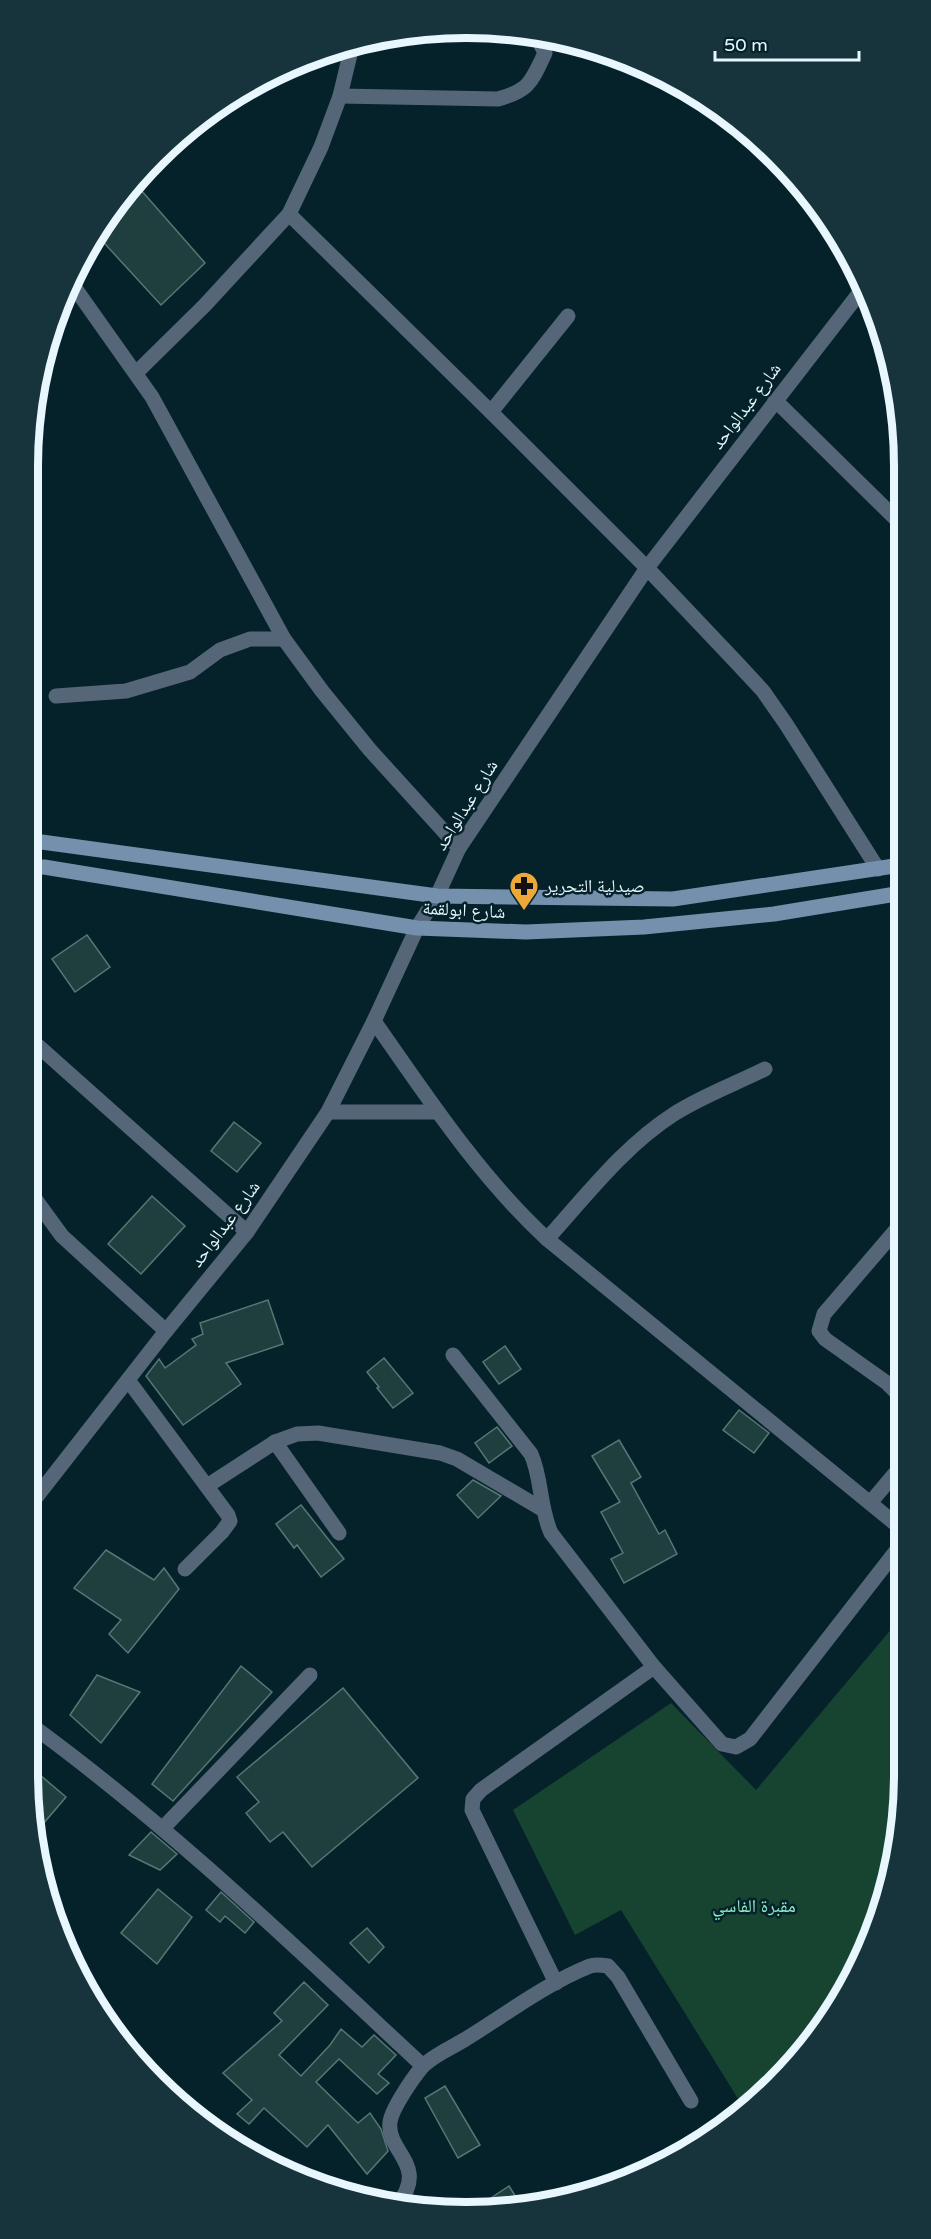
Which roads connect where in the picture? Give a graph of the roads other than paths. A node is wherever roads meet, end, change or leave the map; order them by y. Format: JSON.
{"nodes":[{"id":1,"x":541,"y":45,"type":"edge"},
{"id":2,"x":349,"y":54,"type":"edge"},
{"id":3,"x":340,"y":96,"type":"junction"},
{"id":4,"x":289,"y":214,"type":"junction"},
{"id":5,"x":76,"y":289,"type":"edge"},
{"id":6,"x":857,"y":294,"type":"edge"},
{"id":7,"x":567,"y":316,"type":"dead end"},
{"id":8,"x":136,"y":373,"type":"junction"},
{"id":9,"x":775,"y":400,"type":"junction"},
{"id":10,"x":491,"y":412,"type":"junction"},
{"id":11,"x":894,"y":518,"type":"edge"},
{"id":12,"x":647,"y":568,"type":"junction"},
{"id":13,"x":284,"y":639,"type":"junction"},
{"id":14,"x":57,"y":696,"type":"dead end"},
{"id":15,"x":38,"y":842,"type":"edge"},
{"id":16,"x":459,"y":848,"type":"junction"},
{"id":17,"x":894,"y":866,"type":"edge"},
{"id":18,"x":38,"y":867,"type":"edge"},
{"id":19,"x":878,"y":869,"type":"junction"},
{"id":20,"x":894,"y":894,"type":"edge"},
{"id":21,"x":437,"y":896,"type":"junction"},
{"id":22,"x":417,"y":928,"type":"junction"},
{"id":23,"x":375,"y":1021,"type":"junction"},
{"id":24,"x":38,"y":1046,"type":"edge"},
{"id":25,"x":765,"y":1069,"type":"dead end"},
{"id":26,"x":328,"y":1112,"type":"junction"},
{"id":27,"x":438,"y":1112,"type":"junction"},
{"id":28,"x":38,"y":1203,"type":"edge"},
{"id":29,"x":247,"y":1232,"type":"junction"},
{"id":30,"x":894,"y":1232,"type":"edge"},
{"id":31,"x":547,"y":1239,"type":"junction"},
{"id":32,"x":166,"y":1331,"type":"junction"},
{"id":33,"x":453,"y":1355,"type":"dead end"},
{"id":34,"x":128,"y":1380,"type":"junction"},
{"id":35,"x":894,"y":1390,"type":"edge"},
{"id":36,"x":275,"y":1442,"type":"junction"},
{"id":37,"x":894,"y":1475,"type":"edge"},
{"id":38,"x":207,"y":1486,"type":"junction"},
{"id":39,"x":39,"y":1494,"type":"edge"},
{"id":40,"x":870,"y":1503,"type":"junction"},
{"id":41,"x":542,"y":1509,"type":"junction"},
{"id":42,"x":894,"y":1523,"type":"edge"},
{"id":43,"x":339,"y":1533,"type":"dead end"},
{"id":44,"x":894,"y":1554,"type":"edge"},
{"id":45,"x":185,"y":1569,"type":"dead end"},
{"id":46,"x":654,"y":1667,"type":"junction"},
{"id":47,"x":310,"y":1675,"type":"dead end"},
{"id":48,"x":38,"y":1730,"type":"edge"},
{"id":49,"x":163,"y":1828,"type":"junction"},
{"id":50,"x":556,"y":1983,"type":"junction"},
{"id":51,"x":423,"y":2066,"type":"junction"},
{"id":52,"x":691,"y":2101,"type":"dead end"},
{"id":53,"x":404,"y":2197,"type":"edge"}],
"edges":[{"from":1,"to":3,"type":"street"},
{"from":2,"to":3,"type":"street"},
{"from":3,"to":4,"type":"street"},
{"from":4,"to":8,"type":"street"},
{"from":4,"to":10,"type":"street"},
{"from":5,"to":8,"type":"street"},
{"from":6,"to":9,"type":"street","name":"شارع عبدالواحد"},
{"from":7,"to":10,"type":"street"},
{"from":8,"to":13,"type":"street"},
{"from":9,"to":11,"type":"street"},
{"from":9,"to":12,"type":"street","name":"شارع عبدالواحد"},
{"from":10,"to":12,"type":"street"},
{"from":12,"to":16,"type":"street","name":"شارع عبدالواحد"},
{"from":12,"to":19,"type":"street"},
{"from":13,"to":14,"type":"street"},
{"from":13,"to":16,"type":"street"},
{"from":15,"to":21,"type":"street","name":"شارع ابولقمة"},
{"from":16,"to":21,"type":"street","name":"شارع عبدالواحد"},
{"from":17,"to":19,"type":"street","name":"شارع ابولقمة"},
{"from":18,"to":22,"type":"street","name":"شارع ابولقمة"},
{"from":19,"to":21,"type":"street","name":"شارع ابولقمة"},
{"from":20,"to":22,"type":"street","name":"شارع ابولقمة"},
{"from":21,"to":22,"type":"street","name":"شارع عبدالواحد"},
{"from":22,"to":23,"type":"street","name":"شارع عبدالواحد"},
{"from":23,"to":26,"type":"street","name":"شارع عبدالواحد"},
{"from":23,"to":27,"type":"street"},
{"from":24,"to":29,"type":"street"},
{"from":25,"to":31,"type":"street"},
{"from":26,"to":27,"type":"street"},
{"from":26,"to":29,"type":"street","name":"شارع عبدالواحد"},
{"from":27,"to":31,"type":"street"},
{"from":28,"to":32,"type":"street"},
{"from":29,"to":32,"type":"street","name":"شارع عبدالواحد"},
{"from":30,"to":35,"type":"street"},
{"from":31,"to":40,"type":"street"},
{"from":32,"to":34,"type":"street","name":"شارع عبدالواحد"},
{"from":33,"to":41,"type":"street"},
{"from":34,"to":38,"type":"street"},
{"from":34,"to":39,"type":"street","name":"شارع عبدالواحد"},
{"from":36,"to":38,"type":"street"},
{"from":36,"to":41,"type":"street"},
{"from":36,"to":43,"type":"street"},
{"from":37,"to":40,"type":"street"},
{"from":38,"to":45,"type":"street"},
{"from":40,"to":42,"type":"street"},
{"from":41,"to":46,"type":"street"},
{"from":44,"to":46,"type":"street"},
{"from":46,"to":50,"type":"street"},
{"from":47,"to":49,"type":"street"},
{"from":48,"to":49,"type":"street"},
{"from":49,"to":51,"type":"street"},
{"from":50,"to":51,"type":"street"},
{"from":50,"to":52,"type":"street"},
{"from":51,"to":53,"type":"street"}]}
